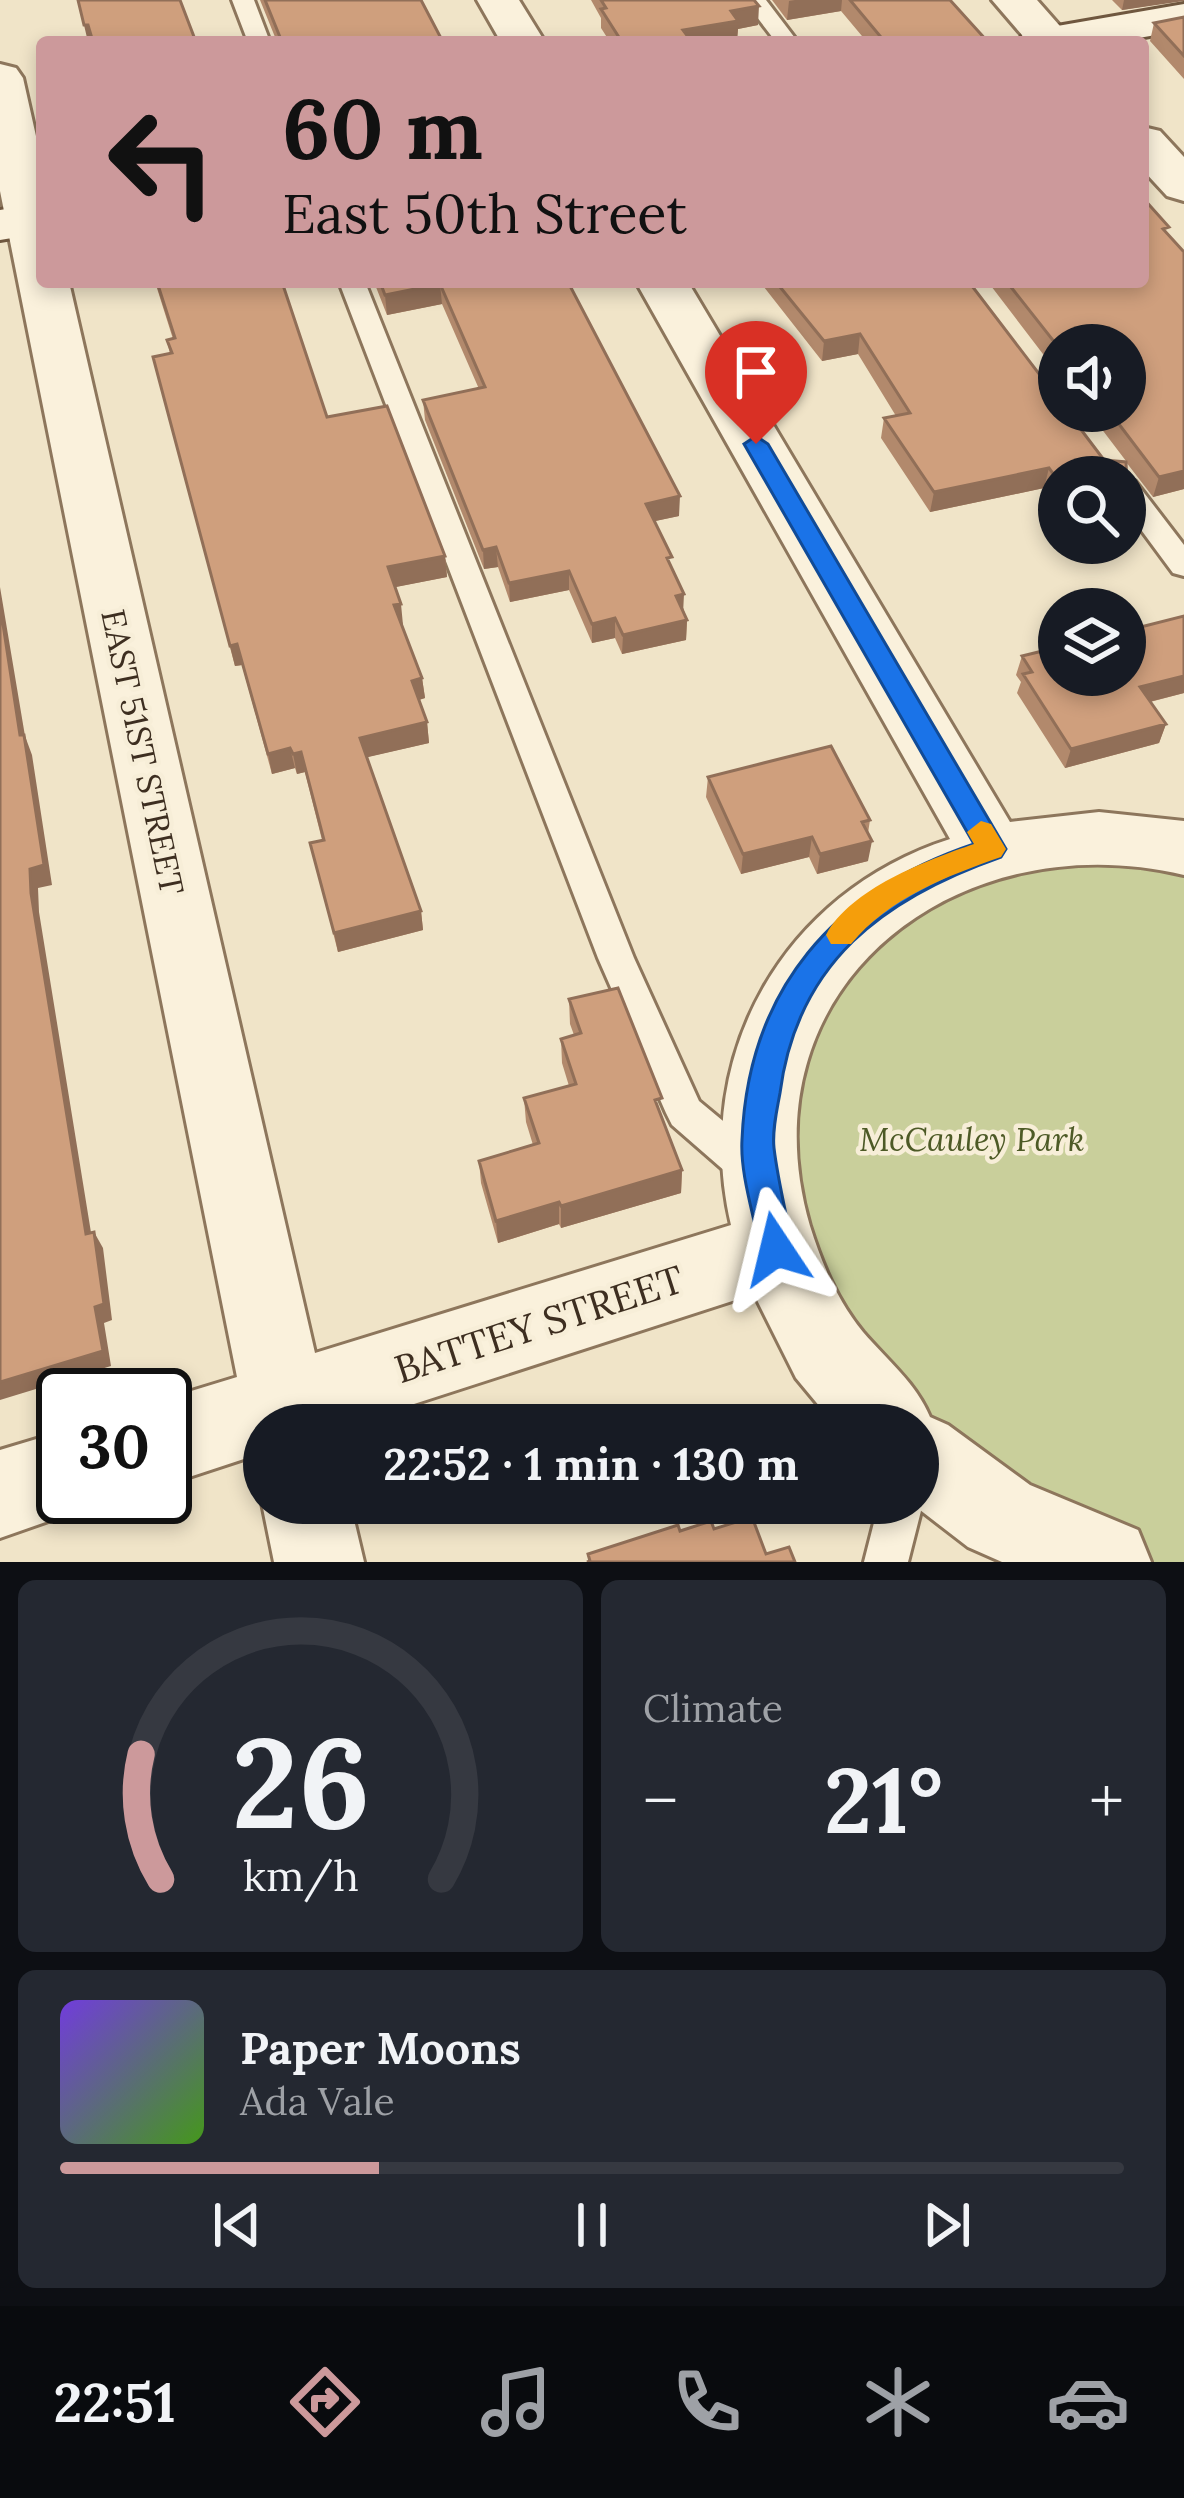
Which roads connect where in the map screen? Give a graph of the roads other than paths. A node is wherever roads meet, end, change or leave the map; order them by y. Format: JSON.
{"nodes":[{"id":1,"x":243,"y":0,"type":"edge"},
{"id":2,"x":499,"y":0,"type":"edge"},
{"id":3,"x":755,"y":0,"type":"edge"},
{"id":4,"x":1013,"y":0,"type":"edge"},
{"id":5,"x":1184,"y":17,"type":"edge"},
{"id":6,"x":257,"y":36,"type":"edge"},
{"id":7,"x":520,"y":36,"type":"edge"},
{"id":8,"x":782,"y":36,"type":"edge"},
{"id":9,"x":1043,"y":36,"type":"edge"},
{"id":10,"x":1076,"y":36,"type":"edge"},
{"id":11,"x":0,"y":78,"type":"edge"},
{"id":12,"x":1149,"y":148,"type":"edge"},
{"id":13,"x":1184,"y":186,"type":"edge"},
{"id":14,"x":23,"y":221,"type":"edge"},
{"id":15,"x":36,"y":280,"type":"edge"},
{"id":16,"x":38,"y":288,"type":"edge"},
{"id":17,"x":354,"y":288,"type":"edge"},
{"id":18,"x":665,"y":288,"type":"edge"},
{"id":19,"x":1146,"y":516,"type":"edge"},
{"id":20,"x":1184,"y":566,"type":"edge"},
{"id":21,"x":1184,"y":848,"type":"edge"},
{"id":22,"x":992,"y":849,"type":"junction"},
{"id":23,"x":770,"y":1214,"type":"junction"},
{"id":24,"x":285,"y":1404,"type":"edge"},
{"id":25,"x":311,"y":1404,"type":"edge"},
{"id":26,"x":873,"y":1404,"type":"edge"},
{"id":27,"x":243,"y":1424,"type":"edge"},
{"id":28,"x":192,"y":1436,"type":"edge"},
{"id":29,"x":939,"y":1471,"type":"edge"},
{"id":30,"x":36,"y":1483,"type":"edge"},
{"id":31,"x":0,"y":1494,"type":"edge"},
{"id":32,"x":311,"y":1524,"type":"edge"},
{"id":33,"x":896,"y":1524,"type":"edge"},
{"id":34,"x":319,"y":1562,"type":"edge"},
{"id":35,"x":886,"y":1562,"type":"edge"},
{"id":36,"x":1106,"y":1562,"type":"edge"}],
"edges":[{"from":1,"to":6,"type":"lane"},
{"from":2,"to":7,"type":"street"},
{"from":3,"to":8,"type":"lane"},
{"from":4,"to":9,"type":"street"},
{"from":5,"to":10,"type":"street"},
{"from":11,"to":14,"type":"street","name":"EAST 51ST STREET"},
{"from":12,"to":13,"type":"street"},
{"from":14,"to":15,"type":"street","name":"EAST 51ST STREET"},
{"from":16,"to":24,"type":"street","name":"EAST 51ST STREET"},
{"from":17,"to":23,"type":"lane"},
{"from":18,"to":22,"type":"street"},
{"from":19,"to":20,"type":"lane"},
{"from":21,"to":22,"type":"street"},
{"from":22,"to":23,"type":"street"},
{"from":23,"to":25,"type":"street","name":"BATTEY STREET"},
{"from":23,"to":26,"type":"street"},
{"from":27,"to":28,"type":"street","name":"BATTEY STREET"},
{"from":29,"to":36,"type":"street"},
{"from":30,"to":31,"type":"street"},
{"from":32,"to":34,"type":"street"},
{"from":33,"to":35,"type":"lane"}]}
